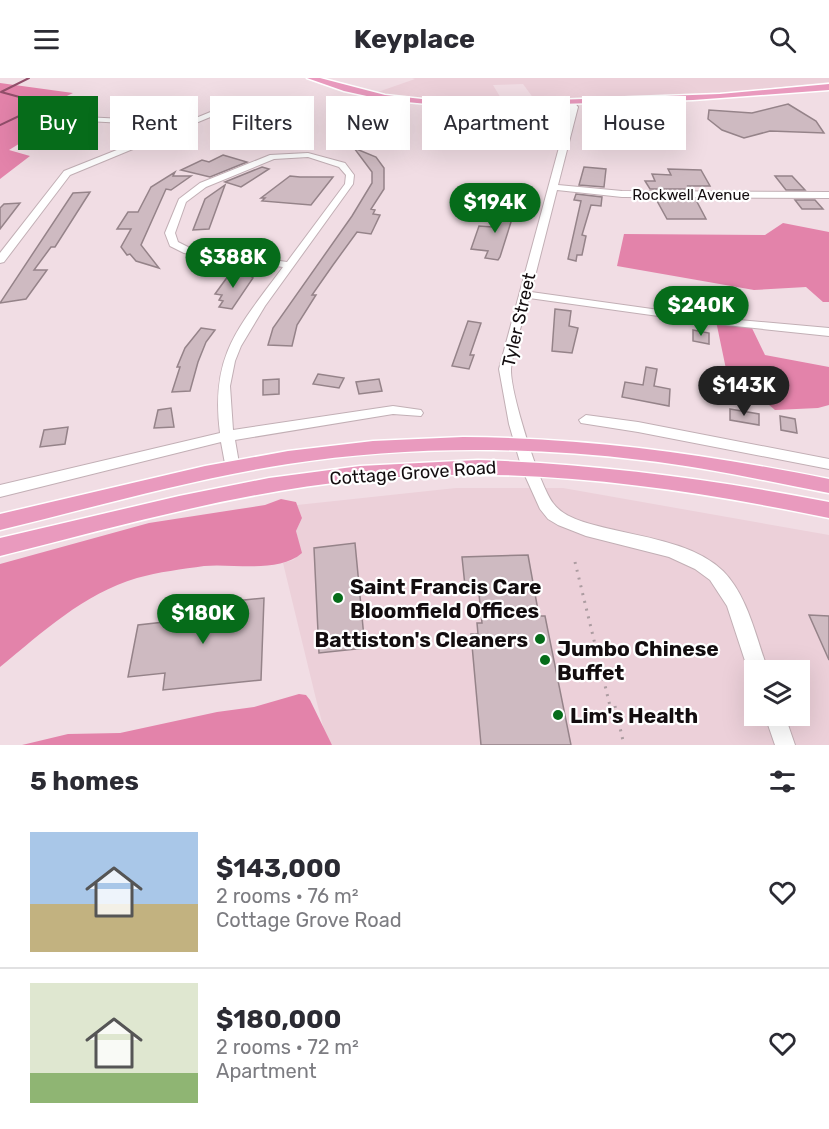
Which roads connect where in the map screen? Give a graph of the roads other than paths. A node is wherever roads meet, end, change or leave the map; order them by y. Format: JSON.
{"nodes":[{"id":1,"x":311,"y":78,"type":"edge"},
{"id":2,"x":829,"y":87,"type":"edge"},
{"id":3,"x":571,"y":102,"type":"junction"},
{"id":4,"x":125,"y":150,"type":"edge"},
{"id":5,"x":553,"y":187,"type":"junction"},
{"id":6,"x":829,"y":195,"type":"edge"},
{"id":7,"x":0,"y":260,"type":"edge"},
{"id":8,"x":290,"y":265,"type":"junction"},
{"id":9,"x":524,"y":294,"type":"junction"},
{"id":10,"x":829,"y":332,"type":"edge"},
{"id":11,"x":416,"y":413,"type":"dead end"},
{"id":12,"x":586,"y":420,"type":"dead end"},
{"id":13,"x":226,"y":436,"type":"junction"},
{"id":14,"x":522,"y":445,"type":"junction"},
{"id":15,"x":829,"y":464,"type":"edge"},
{"id":16,"x":233,"y":468,"type":"junction"},
{"id":17,"x":531,"y":468,"type":"junction"},
{"id":18,"x":829,"y":486,"type":"edge"},
{"id":19,"x":0,"y":491,"type":"edge"},
{"id":20,"x":829,"y":510,"type":"edge"},
{"id":21,"x":0,"y":522,"type":"edge"},
{"id":22,"x":0,"y":547,"type":"edge"},
{"id":23,"x":754,"y":660,"type":"edge"},
{"id":24,"x":778,"y":726,"type":"edge"},
{"id":25,"x":785,"y":745,"type":"edge"}],
"edges":[{"from":1,"to":3,"type":"main road"},
{"from":2,"to":3,"type":"main road"},
{"from":3,"to":5,"type":"street","name":"Tyler Street"},
{"from":4,"to":7,"type":"street"},
{"from":5,"to":6,"type":"street","name":"Rockwell Avenue"},
{"from":5,"to":9,"type":"street","name":"Tyler Street"},
{"from":8,"to":8,"type":"street"},
{"from":8,"to":13,"type":"street"},
{"from":9,"to":10,"type":"street"},
{"from":9,"to":14,"type":"street","name":"Tyler Street"},
{"from":11,"to":13,"type":"street"},
{"from":12,"to":15,"type":"street"},
{"from":13,"to":16,"type":"street"},
{"from":13,"to":19,"type":"street"},
{"from":14,"to":16,"type":"main road","name":"Cottage Grove Road"},
{"from":14,"to":17,"type":"street","name":"Tyler Street"},
{"from":14,"to":18,"type":"main road","name":"Cottage Grove Road"},
{"from":16,"to":21,"type":"main road","name":"Cottage Grove Road"},
{"from":17,"to":20,"type":"main road","name":"Cottage Grove Road"},
{"from":17,"to":22,"type":"main road","name":"Cottage Grove Road"},
{"from":17,"to":23,"type":"street","name":"Tyler Street"},
{"from":24,"to":25,"type":"street"}]}
